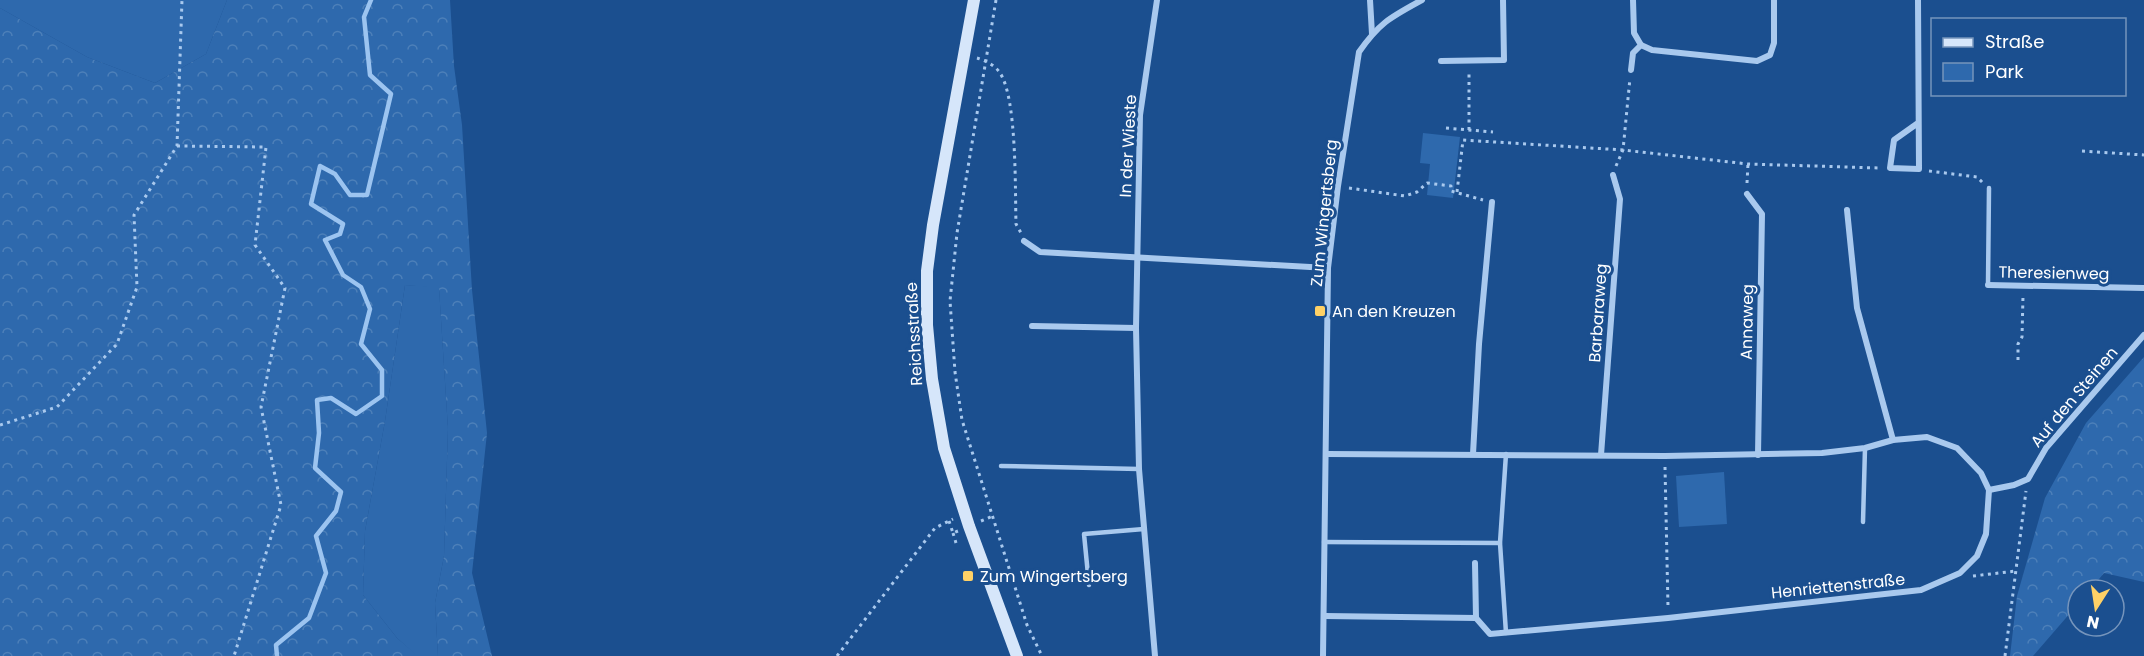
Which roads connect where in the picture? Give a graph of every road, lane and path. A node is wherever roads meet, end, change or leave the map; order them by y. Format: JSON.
{"nodes":[{"id":1,"x":182,"y":0,"type":"edge"},
{"id":2,"x":974,"y":0,"type":"edge"},
{"id":3,"x":996,"y":0,"type":"edge"},
{"id":4,"x":1158,"y":0,"type":"edge"},
{"id":5,"x":1370,"y":0,"type":"edge"},
{"id":6,"x":1422,"y":0,"type":"edge"},
{"id":7,"x":1503,"y":0,"type":"edge"},
{"id":8,"x":1633,"y":0,"type":"edge"},
{"id":9,"x":1774,"y":0,"type":"edge"},
{"id":10,"x":1918,"y":0,"type":"edge"},
{"id":11,"x":1372,"y":34,"type":"junction"},
{"id":12,"x":1641,"y":45,"type":"junction"},
{"id":13,"x":963,"y":55,"type":"junction"},
{"id":14,"x":985,"y":60,"type":"junction"},
{"id":15,"x":1469,"y":60,"type":"junction"},
{"id":16,"x":1441,"y":61,"type":"dead end"},
{"id":17,"x":1631,"y":70,"type":"joint"},
{"id":18,"x":1918,"y":123,"type":"junction"},
{"id":19,"x":1446,"y":128,"type":"dead end"},
{"id":20,"x":1469,"y":130,"type":"junction"},
{"id":21,"x":1493,"y":132,"type":"dead end"},
{"id":22,"x":177,"y":146,"type":"junction"},
{"id":23,"x":1623,"y":150,"type":"junction"},
{"id":24,"x":2082,"y":151,"type":"dead end"},
{"id":25,"x":2144,"y":155,"type":"edge"},
{"id":26,"x":1748,"y":164,"type":"junction"},
{"id":27,"x":1890,"y":168,"type":"junction"},
{"id":28,"x":1919,"y":169,"type":"junction"},
{"id":29,"x":1613,"y":175,"type":"joint"},
{"id":30,"x":1338,"y":186,"type":"junction"},
{"id":31,"x":1989,"y":188,"type":"joint"},
{"id":32,"x":1457,"y":192,"type":"junction"},
{"id":33,"x":1747,"y":194,"type":"joint"},
{"id":34,"x":1492,"y":202,"type":"joint"},
{"id":35,"x":1847,"y":210,"type":"dead end"},
{"id":36,"x":1024,"y":241,"type":"joint"},
{"id":37,"x":1138,"y":258,"type":"junction"},
{"id":38,"x":1328,"y":268,"type":"junction"},
{"id":39,"x":1988,"y":285,"type":"joint"},
{"id":40,"x":2024,"y":286,"type":"junction"},
{"id":41,"x":2144,"y":288,"type":"edge"},
{"id":42,"x":1032,"y":326,"type":"dead end"},
{"id":43,"x":1136,"y":328,"type":"junction"},
{"id":44,"x":2144,"y":335,"type":"edge"},
{"id":45,"x":2018,"y":360,"type":"dead end"},
{"id":46,"x":0,"y":426,"type":"edge"},
{"id":47,"x":1893,"y":440,"type":"junction"},
{"id":48,"x":1865,"y":448,"type":"junction"},
{"id":49,"x":1327,"y":454,"type":"junction"},
{"id":50,"x":1473,"y":454,"type":"junction"},
{"id":51,"x":1506,"y":454,"type":"junction"},
{"id":52,"x":1601,"y":455,"type":"junction"},
{"id":53,"x":1758,"y":455,"type":"junction"},
{"id":54,"x":1665,"y":456,"type":"junction"},
{"id":55,"x":1001,"y":466,"type":"dead end"},
{"id":56,"x":1139,"y":469,"type":"junction"},
{"id":57,"x":2028,"y":478,"type":"junction"},
{"id":58,"x":1989,"y":490,"type":"junction"},
{"id":59,"x":965,"y":512,"type":"junction"},
{"id":60,"x":1863,"y":522,"type":"dead end"},
{"id":61,"x":1144,"y":529,"type":"junction"},
{"id":62,"x":953,"y":533,"type":"dead end"},
{"id":63,"x":1324,"y":542,"type":"junction"},
{"id":64,"x":956,"y":543,"type":"dead end"},
{"id":65,"x":1500,"y":543,"type":"junction"},
{"id":66,"x":1475,"y":563,"type":"dead end"},
{"id":67,"x":2016,"y":571,"type":"junction"},
{"id":68,"x":1948,"y":579,"type":"junction"},
{"id":69,"x":1089,"y":585,"type":"dead end"},
{"id":70,"x":1325,"y":616,"type":"junction"},
{"id":71,"x":1476,"y":618,"type":"junction"},
{"id":72,"x":1668,"y":618,"type":"junction"},
{"id":73,"x":1506,"y":633,"type":"junction"},
{"id":74,"x":234,"y":656,"type":"edge"},
{"id":75,"x":837,"y":656,"type":"edge"},
{"id":76,"x":1017,"y":656,"type":"edge"},
{"id":77,"x":1042,"y":656,"type":"edge"},
{"id":78,"x":1155,"y":656,"type":"edge"},
{"id":79,"x":1323,"y":656,"type":"edge"},
{"id":80,"x":2005,"y":656,"type":"edge"}],
"edges":[{"from":1,"to":22,"type":"path"},
{"from":2,"to":13,"type":"main road","name":"Reichsstraße"},
{"from":3,"to":14,"type":"path"},
{"from":4,"to":37,"type":"street","name":"In der Wieste"},
{"from":5,"to":11,"type":"street"},
{"from":6,"to":11,"type":"street"},
{"from":7,"to":15,"type":"street"},
{"from":8,"to":12,"type":"street"},
{"from":9,"to":12,"type":"street"},
{"from":10,"to":18,"type":"street"},
{"from":11,"to":30,"type":"street","name":"Zum Wingertsberg"},
{"from":12,"to":17,"type":"street"},
{"from":13,"to":14,"type":"path"},
{"from":13,"to":59,"type":"main road","name":"Reichsstraße"},
{"from":14,"to":36,"type":"path"},
{"from":14,"to":77,"type":"path"},
{"from":15,"to":16,"type":"street"},
{"from":15,"to":20,"type":"path"},
{"from":17,"to":23,"type":"path"},
{"from":18,"to":27,"type":"street"},
{"from":18,"to":28,"type":"street"},
{"from":19,"to":20,"type":"path"},
{"from":20,"to":21,"type":"path"},
{"from":22,"to":46,"type":"path"},
{"from":22,"to":74,"type":"path"},
{"from":23,"to":26,"type":"path"},
{"from":23,"to":29,"type":"path"},
{"from":23,"to":32,"type":"path"},
{"from":24,"to":25,"type":"path"},
{"from":26,"to":27,"type":"path"},
{"from":26,"to":33,"type":"path"},
{"from":27,"to":28,"type":"street"},
{"from":28,"to":31,"type":"path"},
{"from":29,"to":52,"type":"street","name":"Barbaraweg"},
{"from":30,"to":32,"type":"path"},
{"from":30,"to":38,"type":"street","name":"Zum Wingertsberg"},
{"from":31,"to":39,"type":"lane","name":"Theresienweg"},
{"from":32,"to":34,"type":"path"},
{"from":33,"to":53,"type":"street","name":"Annaweg"},
{"from":34,"to":50,"type":"street"},
{"from":35,"to":47,"type":"street"},
{"from":36,"to":37,"type":"street"},
{"from":37,"to":38,"type":"street"},
{"from":37,"to":43,"type":"street","name":"In der Wieste"},
{"from":38,"to":49,"type":"street","name":"Zum Wingertsberg"},
{"from":39,"to":40,"type":"street","name":"Theresienweg"},
{"from":40,"to":41,"type":"street","name":"Theresienweg"},
{"from":40,"to":45,"type":"path"},
{"from":42,"to":43,"type":"street"},
{"from":43,"to":56,"type":"street","name":"In der Wieste"},
{"from":44,"to":57,"type":"street","name":"Auf den Steinen"},
{"from":47,"to":48,"type":"street"},
{"from":47,"to":58,"type":"street"},
{"from":48,"to":53,"type":"street"},
{"from":48,"to":60,"type":"lane"},
{"from":49,"to":50,"type":"street"},
{"from":49,"to":63,"type":"street","name":"Zum Wingertsberg"},
{"from":50,"to":51,"type":"street"},
{"from":51,"to":52,"type":"street"},
{"from":51,"to":65,"type":"lane"},
{"from":52,"to":54,"type":"street"},
{"from":53,"to":54,"type":"street"},
{"from":54,"to":72,"type":"path"},
{"from":55,"to":56,"type":"lane"},
{"from":56,"to":61,"type":"street","name":"In der Wieste"},
{"from":57,"to":58,"type":"street"},
{"from":57,"to":67,"type":"path"},
{"from":58,"to":68,"type":"street","name":"Henriettenstraße"},
{"from":59,"to":75,"type":"path"},
{"from":59,"to":76,"type":"main road","name":"Reichsstraße"},
{"from":61,"to":69,"type":"lane"},
{"from":61,"to":78,"type":"street","name":"In der Wieste"},
{"from":62,"to":64,"type":"path"},
{"from":63,"to":65,"type":"lane"},
{"from":63,"to":70,"type":"street","name":"Zum Wingertsberg"},
{"from":65,"to":73,"type":"lane"},
{"from":66,"to":71,"type":"street"},
{"from":67,"to":68,"type":"path"},
{"from":67,"to":80,"type":"path"},
{"from":68,"to":72,"type":"street","name":"Henriettenstraße"},
{"from":70,"to":71,"type":"street"},
{"from":70,"to":79,"type":"street","name":"Zum Wingertsberg"},
{"from":71,"to":73,"type":"street","name":"Henriettenstraße"},
{"from":72,"to":73,"type":"street","name":"Henriettenstraße"}]}
